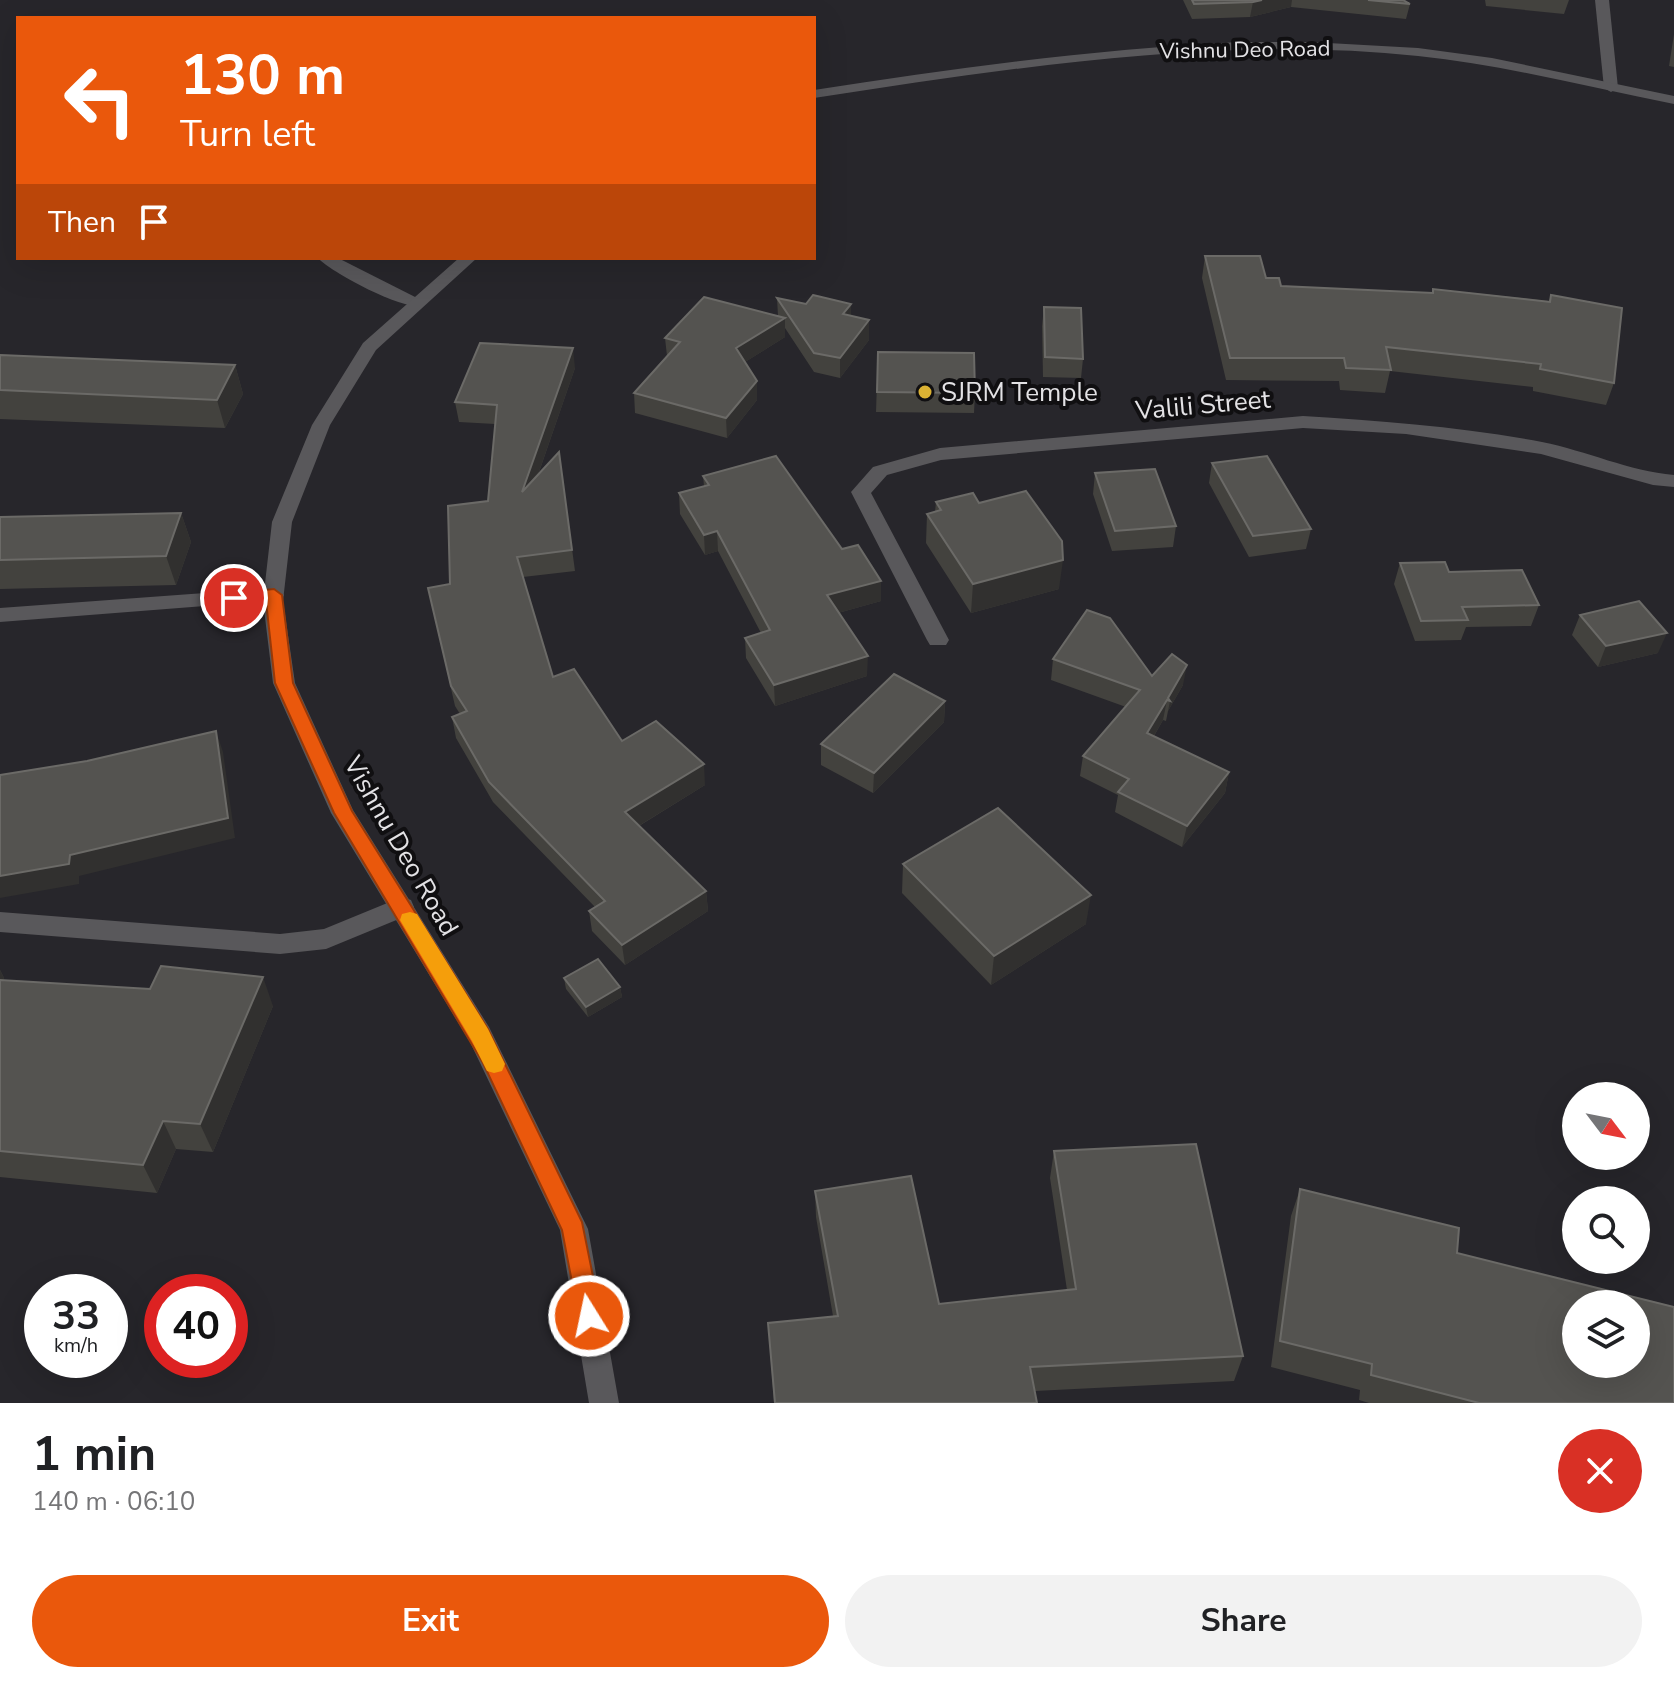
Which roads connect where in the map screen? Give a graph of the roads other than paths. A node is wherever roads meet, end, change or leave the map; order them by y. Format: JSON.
{"nodes":[{"id":1,"x":1602,"y":0,"type":"edge"},
{"id":2,"x":1611,"y":88,"type":"junction"},
{"id":3,"x":816,"y":94,"type":"edge"},
{"id":4,"x":1674,"y":100,"type":"edge"},
{"id":5,"x":329,"y":260,"type":"edge"},
{"id":6,"x":467,"y":260,"type":"edge"},
{"id":7,"x":416,"y":302,"type":"junction"},
{"id":8,"x":1674,"y":481,"type":"edge"},
{"id":9,"x":274,"y":595,"type":"junction"},
{"id":10,"x":0,"y":615,"type":"edge"},
{"id":11,"x":938,"y":640,"type":"dead end"},
{"id":12,"x":402,"y":907,"type":"junction"},
{"id":13,"x":0,"y":922,"type":"edge"},
{"id":14,"x":604,"y":1403,"type":"edge"}],
"edges":[{"from":1,"to":2,"type":"street"},
{"from":2,"to":3,"type":"street","name":"Vishnu Deo Road"},
{"from":2,"to":4,"type":"street","name":"Vishnu Deo Road"},
{"from":5,"to":7,"type":"street"},
{"from":6,"to":7,"type":"street","name":"Vishnu Deo Road"},
{"from":7,"to":9,"type":"street","name":"Vishnu Deo Road"},
{"from":8,"to":11,"type":"street","name":"Valili Street"},
{"from":9,"to":10,"type":"street"},
{"from":9,"to":12,"type":"street","name":"Vishnu Deo Road"},
{"from":12,"to":13,"type":"street"},
{"from":12,"to":14,"type":"street","name":"Vishnu Deo Road"}]}
